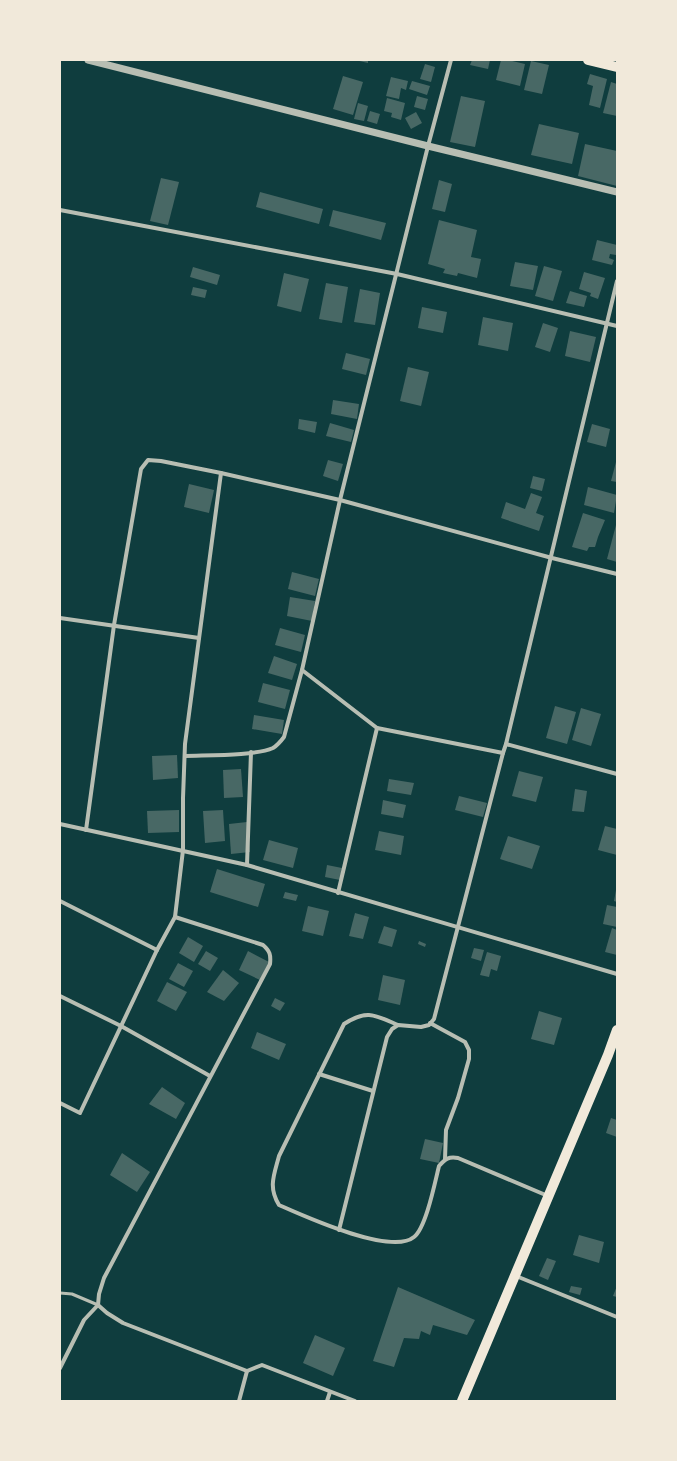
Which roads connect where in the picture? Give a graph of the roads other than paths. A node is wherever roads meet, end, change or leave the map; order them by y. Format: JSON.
{"nodes":[{"id":1,"x":88,"y":60,"type":"edge"},
{"id":2,"x":451,"y":60,"type":"edge"},
{"id":3,"x":588,"y":60,"type":"edge"},
{"id":4,"x":617,"y":67,"type":"edge"},
{"id":5,"x":428,"y":146,"type":"junction"},
{"id":6,"x":617,"y":192,"type":"edge"},
{"id":7,"x":60,"y":210,"type":"edge"},
{"id":8,"x":397,"y":274,"type":"junction"},
{"id":9,"x":617,"y":281,"type":"edge"},
{"id":10,"x":606,"y":323,"type":"junction"},
{"id":11,"x":617,"y":326,"type":"edge"},
{"id":12,"x":221,"y":473,"type":"junction"},
{"id":13,"x":340,"y":500,"type":"junction"},
{"id":14,"x":552,"y":558,"type":"junction"},
{"id":15,"x":617,"y":574,"type":"edge"},
{"id":16,"x":60,"y":618,"type":"edge"},
{"id":17,"x":114,"y":625,"type":"junction"},
{"id":18,"x":199,"y":638,"type":"junction"},
{"id":19,"x":302,"y":670,"type":"junction"},
{"id":20,"x":377,"y":728,"type":"junction"},
{"id":21,"x":506,"y":744,"type":"junction"},
{"id":22,"x":251,"y":752,"type":"junction"},
{"id":23,"x":503,"y":752,"type":"junction"},
{"id":24,"x":185,"y":756,"type":"junction"},
{"id":25,"x":617,"y":774,"type":"edge"},
{"id":26,"x":60,"y":824,"type":"edge"},
{"id":27,"x":86,"y":830,"type":"junction"},
{"id":28,"x":183,"y":850,"type":"junction"},
{"id":29,"x":247,"y":865,"type":"junction"},
{"id":30,"x":338,"y":893,"type":"junction"},
{"id":31,"x":60,"y":901,"type":"edge"},
{"id":32,"x":175,"y":917,"type":"junction"},
{"id":33,"x":458,"y":926,"type":"junction"},
{"id":34,"x":157,"y":950,"type":"junction"},
{"id":35,"x":617,"y":974,"type":"edge"},
{"id":36,"x":60,"y":996,"type":"edge"},
{"id":37,"x":430,"y":1023,"type":"junction"},
{"id":38,"x":398,"y":1025,"type":"junction"},
{"id":39,"x":121,"y":1026,"type":"junction"},
{"id":40,"x":617,"y":1030,"type":"edge"},
{"id":41,"x":319,"y":1074,"type":"junction"},
{"id":42,"x":210,"y":1076,"type":"junction"},
{"id":43,"x":373,"y":1092,"type":"junction"},
{"id":44,"x":60,"y":1103,"type":"edge"},
{"id":45,"x":445,"y":1159,"type":"junction"},
{"id":46,"x":549,"y":1196,"type":"junction"},
{"id":47,"x":339,"y":1230,"type":"junction"},
{"id":48,"x":515,"y":1276,"type":"junction"},
{"id":49,"x":60,"y":1292,"type":"edge"},
{"id":50,"x":98,"y":1305,"type":"junction"},
{"id":51,"x":617,"y":1318,"type":"edge"},
{"id":52,"x":60,"y":1368,"type":"edge"},
{"id":53,"x":247,"y":1371,"type":"junction"},
{"id":54,"x":330,"y":1392,"type":"junction"},
{"id":55,"x":239,"y":1401,"type":"edge"},
{"id":56,"x":327,"y":1401,"type":"edge"},
{"id":57,"x":355,"y":1401,"type":"edge"},
{"id":58,"x":462,"y":1401,"type":"edge"}],
"edges":[{"from":1,"to":5,"type":"street"},
{"from":2,"to":5,"type":"street"},
{"from":3,"to":4,"type":"main road"},
{"from":5,"to":6,"type":"street"},
{"from":5,"to":8,"type":"street"},
{"from":7,"to":8,"type":"street"},
{"from":8,"to":10,"type":"street"},
{"from":8,"to":13,"type":"street"},
{"from":9,"to":10,"type":"street"},
{"from":10,"to":11,"type":"street"},
{"from":10,"to":14,"type":"street"},
{"from":12,"to":13,"type":"street"},
{"from":12,"to":17,"type":"street"},
{"from":12,"to":18,"type":"street"},
{"from":13,"to":14,"type":"street"},
{"from":13,"to":19,"type":"street"},
{"from":14,"to":15,"type":"street"},
{"from":14,"to":21,"type":"street"},
{"from":16,"to":17,"type":"street"},
{"from":17,"to":18,"type":"street"},
{"from":17,"to":27,"type":"street"},
{"from":18,"to":24,"type":"street"},
{"from":19,"to":20,"type":"street"},
{"from":19,"to":22,"type":"street"},
{"from":20,"to":23,"type":"street"},
{"from":20,"to":30,"type":"street"},
{"from":21,"to":23,"type":"street"},
{"from":21,"to":25,"type":"street"},
{"from":22,"to":24,"type":"street"},
{"from":22,"to":29,"type":"street"},
{"from":23,"to":33,"type":"street"},
{"from":24,"to":28,"type":"street"},
{"from":26,"to":27,"type":"street"},
{"from":27,"to":28,"type":"street"},
{"from":28,"to":29,"type":"street"},
{"from":28,"to":32,"type":"street"},
{"from":29,"to":30,"type":"street"},
{"from":30,"to":33,"type":"street"},
{"from":31,"to":34,"type":"street"},
{"from":32,"to":34,"type":"street"},
{"from":32,"to":42,"type":"street"},
{"from":33,"to":35,"type":"street"},
{"from":33,"to":37,"type":"street"},
{"from":34,"to":39,"type":"street"},
{"from":36,"to":39,"type":"street"},
{"from":37,"to":38,"type":"street"},
{"from":37,"to":45,"type":"street"},
{"from":38,"to":41,"type":"street"},
{"from":38,"to":43,"type":"street"},
{"from":39,"to":42,"type":"street"},
{"from":39,"to":44,"type":"street"},
{"from":40,"to":46,"type":"main road"},
{"from":41,"to":43,"type":"street"},
{"from":41,"to":47,"type":"street"},
{"from":42,"to":50,"type":"street"},
{"from":43,"to":47,"type":"street"},
{"from":45,"to":46,"type":"street"},
{"from":45,"to":47,"type":"street"},
{"from":46,"to":48,"type":"main road"},
{"from":48,"to":51,"type":"street"},
{"from":48,"to":58,"type":"main road"},
{"from":49,"to":50,"type":"lane"},
{"from":50,"to":52,"type":"street"},
{"from":50,"to":53,"type":"street"},
{"from":53,"to":54,"type":"street"},
{"from":53,"to":55,"type":"street"},
{"from":54,"to":56,"type":"street"},
{"from":54,"to":57,"type":"street"}]}
